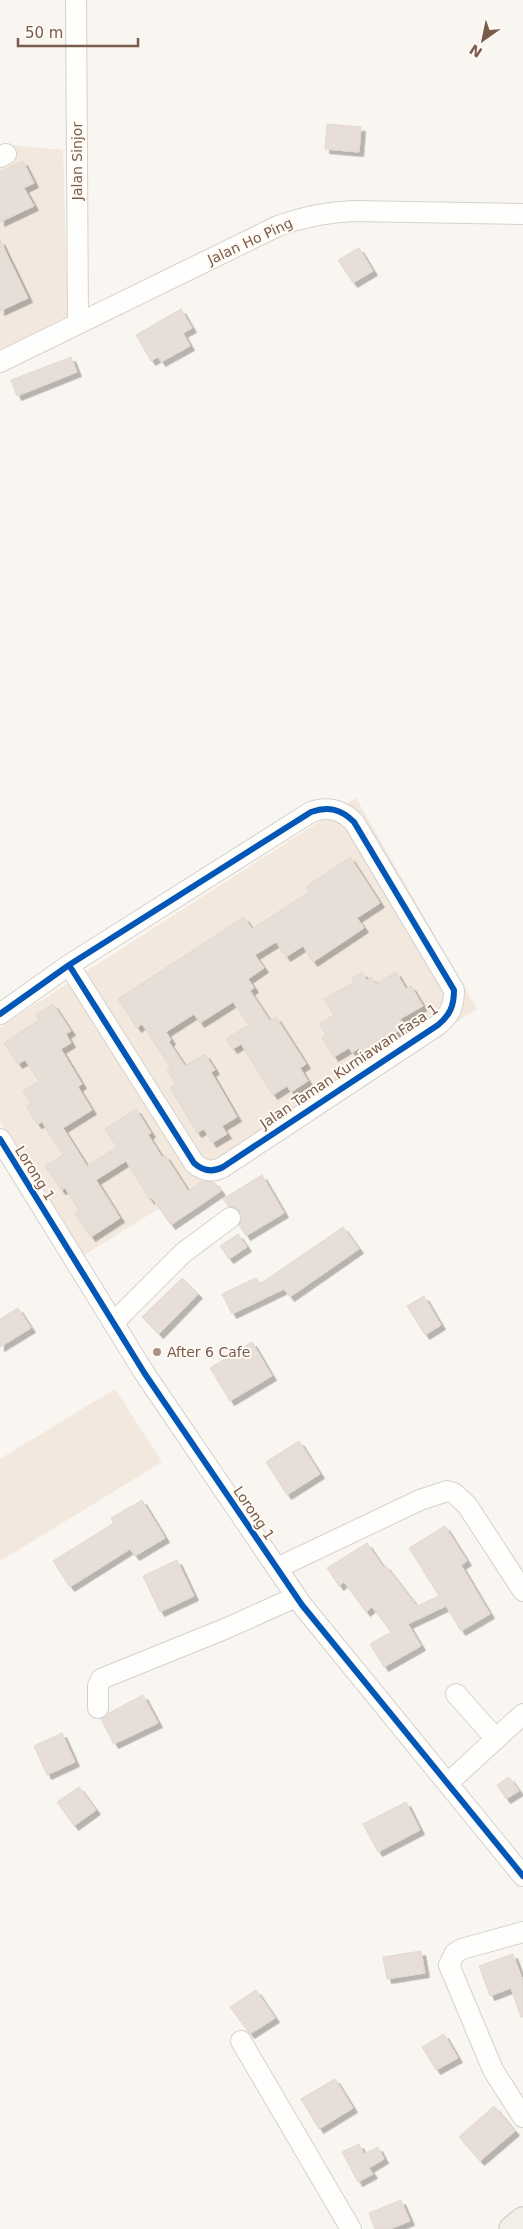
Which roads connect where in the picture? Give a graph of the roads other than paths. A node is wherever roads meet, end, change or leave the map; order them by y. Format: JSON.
{"nodes":[{"id":1,"x":76,"y":0,"type":"edge"},
{"id":2,"x":523,"y":214,"type":"edge"},
{"id":3,"x":78,"y":323,"type":"junction"},
{"id":4,"x":0,"y":362,"type":"edge"},
{"id":5,"x":69,"y":966,"type":"junction"},
{"id":6,"x":0,"y":1014,"type":"edge"},
{"id":7,"x":0,"y":1140,"type":"edge"},
{"id":8,"x":230,"y":1218,"type":"dead end"},
{"id":9,"x":113,"y":1322,"type":"junction"},
{"id":10,"x":277,"y":1568,"type":"junction"},
{"id":11,"x":523,"y":1591,"type":"edge"},
{"id":12,"x":296,"y":1597,"type":"junction"},
{"id":13,"x":456,"y":1694,"type":"dead end"},
{"id":14,"x":98,"y":1708,"type":"dead end"},
{"id":15,"x":523,"y":1714,"type":"edge"},
{"id":16,"x":496,"y":1739,"type":"junction"},
{"id":17,"x":448,"y":1783,"type":"junction"},
{"id":18,"x":523,"y":1876,"type":"edge"},
{"id":19,"x":523,"y":1932,"type":"edge"},
{"id":20,"x":241,"y":2041,"type":"dead end"},
{"id":21,"x":523,"y":2117,"type":"edge"},
{"id":22,"x":523,"y":2220,"type":"edge"},
{"id":23,"x":351,"y":2229,"type":"edge"},
{"id":24,"x":512,"y":2229,"type":"edge"}],
"edges":[{"from":1,"to":3,"type":"street","name":"Jalan Sinjor"},
{"from":2,"to":3,"type":"street","name":"Jalan Ho Ping"},
{"from":3,"to":4,"type":"street","name":"Jalan Ho Ping"},
{"from":5,"to":5,"type":"street","name":"Jalan Taman Kurniawan Fasa 1"},
{"from":5,"to":6,"type":"street","name":"Jalan Taman Kurniawan Fasa 1"},
{"from":7,"to":9,"type":"street","name":"Lorong 1"},
{"from":8,"to":9,"type":"street"},
{"from":9,"to":10,"type":"street","name":"Lorong 1"},
{"from":10,"to":11,"type":"street"},
{"from":10,"to":12,"type":"street","name":"Lorong 1"},
{"from":12,"to":14,"type":"street"},
{"from":12,"to":17,"type":"street","name":"Lorong 1"},
{"from":13,"to":16,"type":"street"},
{"from":15,"to":16,"type":"street"},
{"from":16,"to":17,"type":"street"},
{"from":17,"to":18,"type":"street","name":"Lorong 1"},
{"from":19,"to":21,"type":"street"},
{"from":20,"to":23,"type":"street"},
{"from":22,"to":24,"type":"main road"}]}
